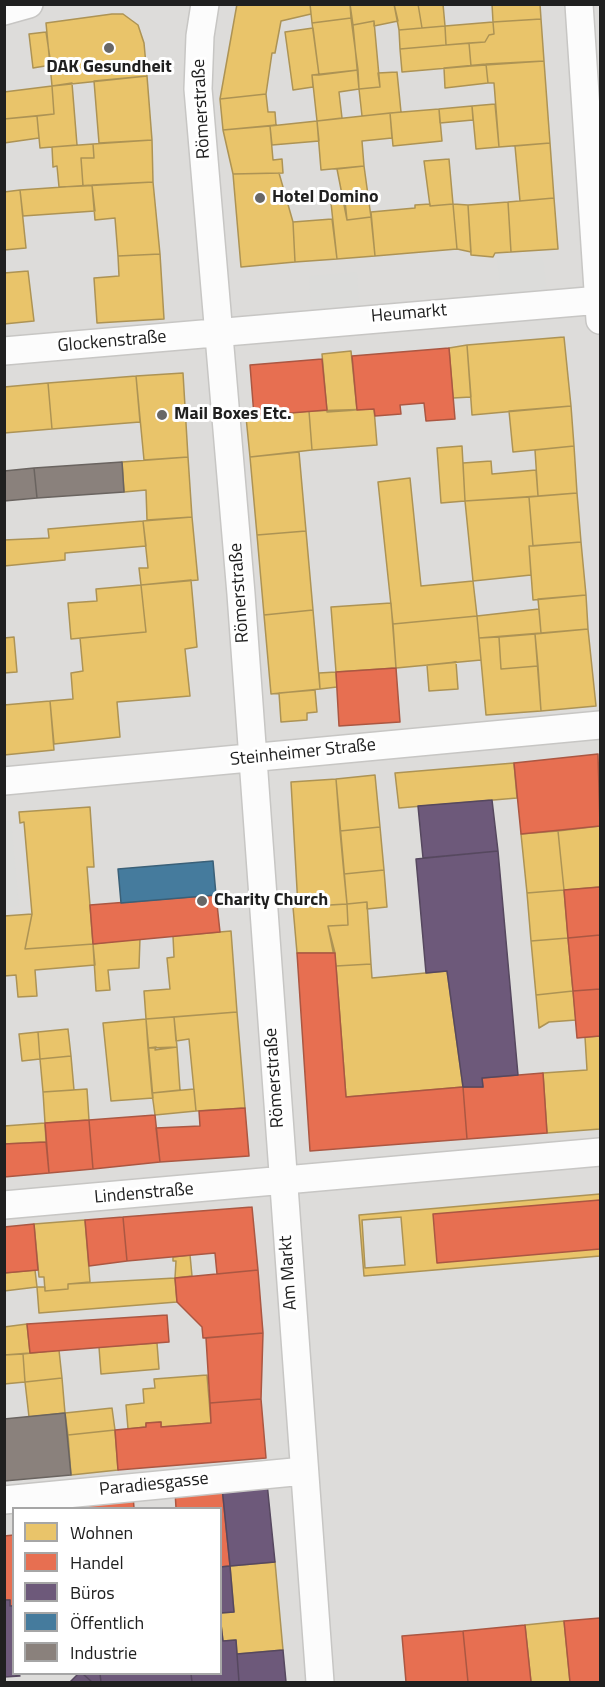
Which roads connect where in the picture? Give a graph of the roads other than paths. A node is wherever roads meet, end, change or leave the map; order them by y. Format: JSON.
{"nodes":[{"id":1,"x":29,"y":4,"type":"edge"},
{"id":2,"x":205,"y":4,"type":"edge"},
{"id":3,"x":579,"y":4,"type":"edge"},
{"id":4,"x":4,"y":11,"type":"edge"},
{"id":5,"x":600,"y":306,"type":"edge"},
{"id":6,"x":220,"y":332,"type":"junction"},
{"id":7,"x":4,"y":351,"type":"edge"},
{"id":8,"x":600,"y":725,"type":"edge"},
{"id":9,"x":252,"y":758,"type":"junction"},
{"id":10,"x":4,"y":781,"type":"edge"},
{"id":11,"x":600,"y":1152,"type":"edge"},
{"id":12,"x":283,"y":1182,"type":"junction"},
{"id":13,"x":4,"y":1205,"type":"edge"},
{"id":14,"x":304,"y":1471,"type":"junction"},
{"id":15,"x":4,"y":1500,"type":"edge"},
{"id":16,"x":320,"y":1683,"type":"edge"}],
"edges":[{"from":1,"to":4,"type":"street"},
{"from":2,"to":6,"type":"street","name":"Römerstraße"},
{"from":3,"to":5,"type":"street"},
{"from":5,"to":6,"type":"street","name":"Heumarkt"},
{"from":6,"to":7,"type":"street","name":"Glockenstraße"},
{"from":6,"to":9,"type":"street","name":"Römerstraße"},
{"from":8,"to":9,"type":"street","name":"Steinheimer Straße"},
{"from":9,"to":10,"type":"street","name":"Steinheimer Straße"},
{"from":9,"to":12,"type":"street","name":"Römerstraße"},
{"from":11,"to":12,"type":"street"},
{"from":12,"to":13,"type":"street","name":"Lindenstraße"},
{"from":12,"to":14,"type":"street","name":"Am Markt"},
{"from":14,"to":15,"type":"street","name":"Paradiesgasse"},
{"from":14,"to":16,"type":"street","name":"Am Markt"}]}
